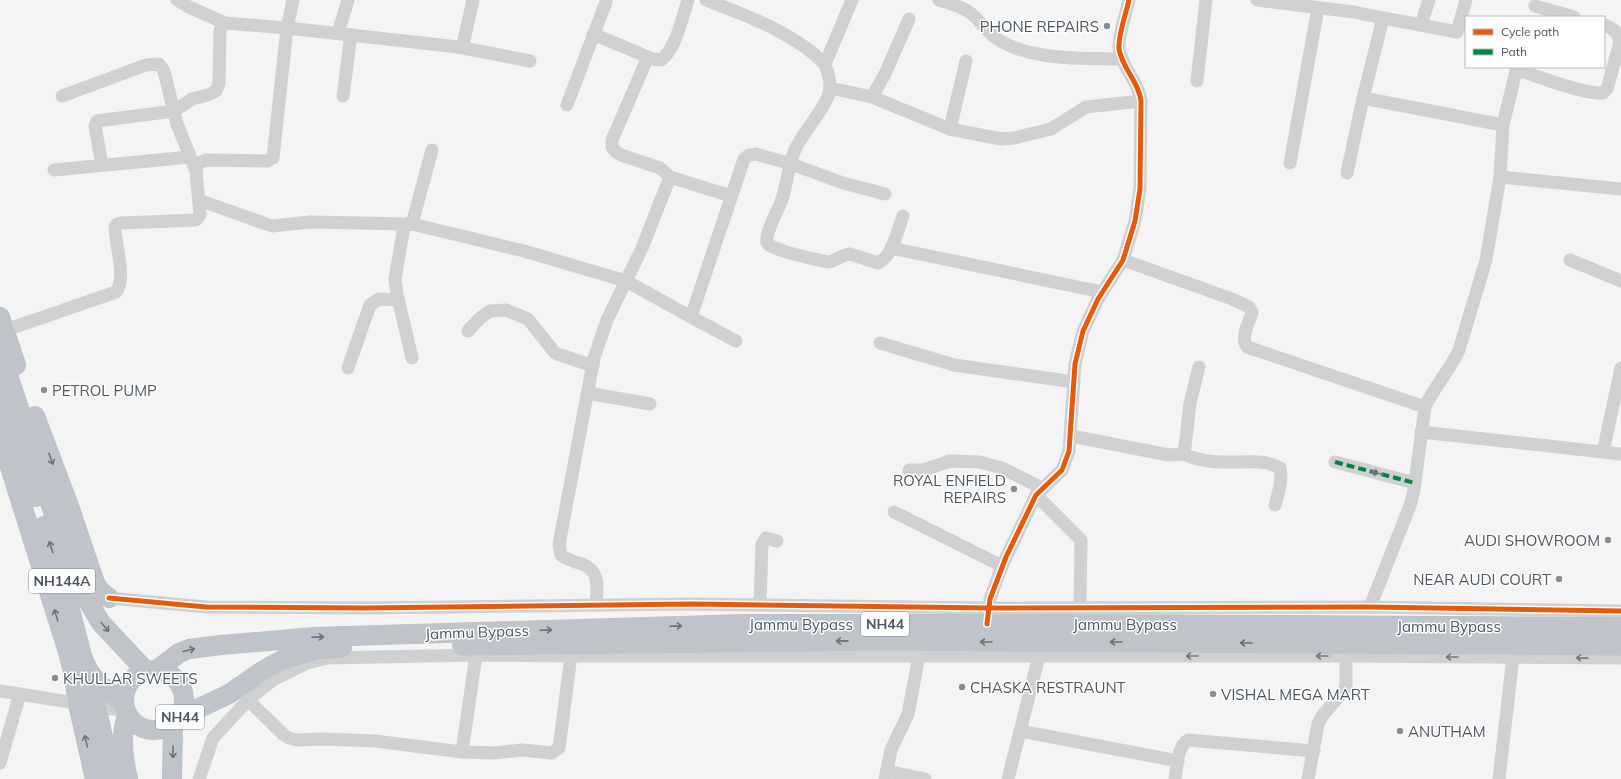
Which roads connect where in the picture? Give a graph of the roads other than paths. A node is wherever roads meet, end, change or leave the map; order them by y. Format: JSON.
{"nodes":[{"id":1,"x":176,"y":0,"type":"edge"},
{"id":2,"x":292,"y":0,"type":"edge"},
{"id":3,"x":348,"y":0,"type":"edge"},
{"id":4,"x":473,"y":0,"type":"edge"},
{"id":5,"x":688,"y":0,"type":"edge"},
{"id":6,"x":706,"y":0,"type":"edge"},
{"id":7,"x":852,"y":0,"type":"edge"},
{"id":8,"x":939,"y":0,"type":"edge"},
{"id":9,"x":1129,"y":0,"type":"edge"},
{"id":10,"x":1206,"y":0,"type":"edge"},
{"id":11,"x":1257,"y":0,"type":"edge"},
{"id":12,"x":1428,"y":0,"type":"edge"},
{"id":13,"x":1466,"y":0,"type":"edge"},
{"id":14,"x":605,"y":1,"type":"edge"},
{"id":15,"x":1318,"y":8,"type":"junction"},
{"id":16,"x":1535,"y":8,"type":"edge"},
{"id":17,"x":1570,"y":16,"type":"edge"},
{"id":18,"x":1384,"y":18,"type":"junction"},
{"id":19,"x":909,"y":19,"type":"dead end"},
{"id":20,"x":224,"y":23,"type":"junction"},
{"id":21,"x":1421,"y":25,"type":"junction"},
{"id":22,"x":1605,"y":25,"type":"edge"},
{"id":23,"x":287,"y":28,"type":"junction"},
{"id":24,"x":1461,"y":32,"type":"edge"},
{"id":25,"x":345,"y":34,"type":"junction"},
{"id":26,"x":593,"y":34,"type":"junction"},
{"id":27,"x":458,"y":47,"type":"junction"},
{"id":28,"x":648,"y":57,"type":"junction"},
{"id":29,"x":1122,"y":59,"type":"junction"},
{"id":30,"x":966,"y":61,"type":"dead end"},
{"id":31,"x":530,"y":62,"type":"dead end"},
{"id":32,"x":825,"y":64,"type":"junction"},
{"id":33,"x":1517,"y":68,"type":"edge"},
{"id":34,"x":1197,"y":81,"type":"dead end"},
{"id":35,"x":830,"y":88,"type":"junction"},
{"id":36,"x":62,"y":96,"type":"dead end"},
{"id":37,"x":343,"y":96,"type":"dead end"},
{"id":38,"x":872,"y":97,"type":"junction"},
{"id":39,"x":1363,"y":98,"type":"junction"},
{"id":40,"x":1141,"y":101,"type":"junction"},
{"id":41,"x":566,"y":105,"type":"dead end"},
{"id":42,"x":174,"y":111,"type":"junction"},
{"id":43,"x":1503,"y":125,"type":"junction"},
{"id":44,"x":950,"y":129,"type":"junction"},
{"id":45,"x":432,"y":150,"type":"dead end"},
{"id":46,"x":190,"y":157,"type":"junction"},
{"id":47,"x":791,"y":164,"type":"junction"},
{"id":48,"x":1290,"y":164,"type":"dead end"},
{"id":49,"x":102,"y":165,"type":"junction"},
{"id":50,"x":54,"y":170,"type":"dead end"},
{"id":51,"x":196,"y":172,"type":"junction"},
{"id":52,"x":1347,"y":173,"type":"dead end"},
{"id":53,"x":670,"y":177,"type":"junction"},
{"id":54,"x":1500,"y":177,"type":"junction"},
{"id":55,"x":1621,"y":189,"type":"edge"},
{"id":56,"x":885,"y":194,"type":"dead end"},
{"id":57,"x":731,"y":196,"type":"junction"},
{"id":58,"x":199,"y":200,"type":"junction"},
{"id":59,"x":902,"y":216,"type":"dead end"},
{"id":60,"x":409,"y":224,"type":"junction"},
{"id":61,"x":891,"y":248,"type":"junction"},
{"id":62,"x":1123,"y":260,"type":"junction"},
{"id":63,"x":1570,"y":260,"type":"dead end"},
{"id":64,"x":626,"y":281,"type":"junction"},
{"id":65,"x":1621,"y":281,"type":"edge"},
{"id":66,"x":1102,"y":292,"type":"junction"},
{"id":67,"x":398,"y":300,"type":"junction"},
{"id":68,"x":691,"y":317,"type":"junction"},
{"id":69,"x":2,"y":326,"type":"edge"},
{"id":70,"x":468,"y":331,"type":"dead end"},
{"id":71,"x":736,"y":341,"type":"dead end"},
{"id":72,"x":880,"y":343,"type":"dead end"},
{"id":73,"x":0,"y":350,"type":"edge"},
{"id":74,"x":412,"y":358,"type":"dead end"},
{"id":75,"x":593,"y":366,"type":"junction"},
{"id":76,"x":1199,"y":367,"type":"dead end"},
{"id":77,"x":348,"y":368,"type":"dead end"},
{"id":78,"x":1621,"y":368,"type":"edge"},
{"id":79,"x":1074,"y":382,"type":"junction"},
{"id":80,"x":3,"y":385,"type":"edge"},
{"id":81,"x":587,"y":393,"type":"junction"},
{"id":82,"x":650,"y":404,"type":"dead end"},
{"id":83,"x":1425,"y":407,"type":"junction"},
{"id":84,"x":40,"y":430,"type":"junction"},
{"id":85,"x":1422,"y":432,"type":"junction"},
{"id":86,"x":0,"y":435,"type":"edge"},
{"id":87,"x":1071,"y":436,"type":"junction"},
{"id":88,"x":1603,"y":452,"type":"junction"},
{"id":89,"x":27,"y":454,"type":"junction"},
{"id":90,"x":1183,"y":454,"type":"junction"},
{"id":91,"x":1621,"y":454,"type":"edge"},
{"id":92,"x":1336,"y":462,"type":"dead end"},
{"id":93,"x":909,"y":470,"type":"dead end"},
{"id":94,"x":14,"y":478,"type":"junction"},
{"id":95,"x":1415,"y":483,"type":"junction"},
{"id":96,"x":1039,"y":491,"type":"junction"},
{"id":97,"x":1275,"y":505,"type":"dead end"},
{"id":98,"x":894,"y":512,"type":"dead end"},
{"id":99,"x":777,"y":541,"type":"dead end"},
{"id":100,"x":1002,"y":566,"type":"junction"},
{"id":101,"x":109,"y":598,"type":"joint"},
{"id":102,"x":1080,"y":602,"type":"junction"},
{"id":103,"x":1191,"y":603,"type":"junction"},
{"id":104,"x":1371,"y":603,"type":"junction"},
{"id":105,"x":596,"y":605,"type":"junction"},
{"id":106,"x":760,"y":605,"type":"junction"},
{"id":107,"x":989,"y":610,"type":"junction"},
{"id":108,"x":1621,"y":611,"type":"edge"},
{"id":109,"x":1621,"y":627,"type":"edge"},
{"id":110,"x":1621,"y":646,"type":"edge"},
{"id":111,"x":476,"y":655,"type":"junction"},
{"id":112,"x":571,"y":656,"type":"junction"},
{"id":113,"x":919,"y":656,"type":"junction"},
{"id":114,"x":1039,"y":656,"type":"junction"},
{"id":115,"x":1346,"y":656,"type":"junction"},
{"id":116,"x":1513,"y":657,"type":"junction"},
{"id":117,"x":1621,"y":658,"type":"edge"},
{"id":118,"x":88,"y":670,"type":"junction"},
{"id":119,"x":151,"y":670,"type":"junction"},
{"id":120,"x":0,"y":691,"type":"edge"},
{"id":121,"x":20,"y":694,"type":"junction"},
{"id":122,"x":248,"y":700,"type":"junction"},
{"id":123,"x":87,"y":705,"type":"junction"},
{"id":124,"x":125,"y":710,"type":"junction"},
{"id":125,"x":176,"y":721,"type":"junction"},
{"id":126,"x":1020,"y":731,"type":"junction"},
{"id":127,"x":1314,"y":751,"type":"junction"},
{"id":128,"x":462,"y":752,"type":"junction"},
{"id":129,"x":1,"y":758,"type":"edge"},
{"id":130,"x":1178,"y":761,"type":"junction"},
{"id":131,"x":886,"y":775,"type":"edge"},
{"id":132,"x":95,"y":779,"type":"edge"},
{"id":133,"x":112,"y":779,"type":"edge"},
{"id":134,"x":128,"y":779,"type":"edge"},
{"id":135,"x":172,"y":779,"type":"edge"},
{"id":136,"x":199,"y":779,"type":"edge"},
{"id":137,"x":925,"y":779,"type":"edge"},
{"id":138,"x":1008,"y":779,"type":"edge"},
{"id":139,"x":1175,"y":779,"type":"edge"},
{"id":140,"x":1308,"y":779,"type":"edge"},
{"id":141,"x":1500,"y":779,"type":"edge"}],
"edges":[{"from":1,"to":20,"type":"street"},
{"from":2,"to":23,"type":"street"},
{"from":3,"to":25,"type":"street"},
{"from":4,"to":27,"type":"street"},
{"from":5,"to":28,"type":"street"},
{"from":6,"to":32,"type":"street"},
{"from":7,"to":32,"type":"street"},
{"from":8,"to":29,"type":"street"},
{"from":9,"to":29,"type":"street"},
{"from":10,"to":34,"type":"street"},
{"from":11,"to":15,"type":"street"},
{"from":12,"to":21,"type":"street"},
{"from":13,"to":24,"type":"street"},
{"from":14,"to":26,"type":"street"},
{"from":15,"to":18,"type":"street"},
{"from":15,"to":48,"type":"street"},
{"from":16,"to":17,"type":"street"},
{"from":18,"to":21,"type":"street"},
{"from":18,"to":39,"type":"street"},
{"from":19,"to":38,"type":"street"},
{"from":20,"to":23,"type":"street"},
{"from":20,"to":42,"type":"street"},
{"from":21,"to":24,"type":"street"},
{"from":22,"to":33,"type":"street"},
{"from":23,"to":25,"type":"street"},
{"from":23,"to":51,"type":"street"},
{"from":25,"to":27,"type":"street"},
{"from":25,"to":37,"type":"street"},
{"from":26,"to":28,"type":"street"},
{"from":26,"to":41,"type":"street"},
{"from":27,"to":31,"type":"street"},
{"from":28,"to":53,"type":"street"},
{"from":29,"to":40,"type":"street"},
{"from":30,"to":44,"type":"street"},
{"from":32,"to":35,"type":"street"},
{"from":33,"to":43,"type":"street"},
{"from":35,"to":38,"type":"street"},
{"from":35,"to":47,"type":"street"},
{"from":36,"to":42,"type":"street"},
{"from":38,"to":44,"type":"street"},
{"from":39,"to":43,"type":"street"},
{"from":39,"to":52,"type":"street"},
{"from":40,"to":44,"type":"street"},
{"from":40,"to":62,"type":"street"},
{"from":42,"to":46,"type":"street"},
{"from":42,"to":49,"type":"street"},
{"from":43,"to":54,"type":"street"},
{"from":45,"to":60,"type":"street"},
{"from":46,"to":49,"type":"street"},
{"from":46,"to":51,"type":"street"},
{"from":47,"to":56,"type":"street"},
{"from":47,"to":57,"type":"street"},
{"from":47,"to":61,"type":"street"},
{"from":49,"to":50,"type":"street"},
{"from":51,"to":58,"type":"street"},
{"from":53,"to":57,"type":"street"},
{"from":53,"to":64,"type":"street"},
{"from":54,"to":55,"type":"street"},
{"from":54,"to":83,"type":"street"},
{"from":57,"to":68,"type":"street"},
{"from":58,"to":60,"type":"street"},
{"from":58,"to":69,"type":"street"},
{"from":59,"to":61,"type":"street"},
{"from":60,"to":64,"type":"street"},
{"from":60,"to":67,"type":"street"},
{"from":61,"to":66,"type":"street"},
{"from":62,"to":66,"type":"street"},
{"from":62,"to":83,"type":"street"},
{"from":63,"to":65,"type":"street"},
{"from":64,"to":68,"type":"street"},
{"from":64,"to":75,"type":"street"},
{"from":66,"to":79,"type":"street"},
{"from":67,"to":74,"type":"street"},
{"from":67,"to":77,"type":"street"},
{"from":68,"to":71,"type":"street"},
{"from":69,"to":84,"type":"highway"},
{"from":70,"to":75,"type":"street"},
{"from":72,"to":79,"type":"street"},
{"from":73,"to":80,"type":"highway","number":"NH144A"},
{"from":75,"to":81,"type":"street"},
{"from":76,"to":90,"type":"street"},
{"from":78,"to":88,"type":"street"},
{"from":79,"to":87,"type":"street"},
{"from":80,"to":89,"type":"highway","number":"NH144A"},
{"from":81,"to":82,"type":"street"},
{"from":81,"to":105,"type":"street"},
{"from":83,"to":85,"type":"street"},
{"from":84,"to":89,"type":"highway"},
{"from":84,"to":101,"type":"highway","one_way":true},
{"from":85,"to":88,"type":"street"},
{"from":85,"to":95,"type":"street"},
{"from":86,"to":94,"type":"highway"},
{"from":87,"to":90,"type":"street"},
{"from":87,"to":96,"type":"street"},
{"from":88,"to":91,"type":"street"},
{"from":89,"to":94,"type":"highway"},
{"from":118,"to":89,"type":"highway","number":"NH144A","one_way":true},
{"from":89,"to":119,"type":"highway","number":"NH144A","one_way":true},
{"from":90,"to":97,"type":"street"},
{"from":95,"to":92,"type":"street","one_way":true},
{"from":93,"to":96,"type":"street"},
{"from":123,"to":94,"type":"highway","one_way":true},
{"from":95,"to":104,"type":"street"},
{"from":96,"to":100,"type":"street"},
{"from":96,"to":102,"type":"street"},
{"from":98,"to":100,"type":"street"},
{"from":99,"to":106,"type":"street"},
{"from":100,"to":107,"type":"street"},
{"from":101,"to":105,"type":"street"},
{"from":102,"to":103,"type":"street"},
{"from":102,"to":107,"type":"street"},
{"from":103,"to":104,"type":"street"},
{"from":103,"to":107,"type":"street"},
{"from":104,"to":108,"type":"street"},
{"from":105,"to":106,"type":"street"},
{"from":106,"to":107,"type":"street"},
{"from":107,"to":109,"type":"highway","name":"Jammu Bypass","number":"NH44"},
{"from":119,"to":107,"type":"highway","name":"Jammu Bypass","number":"NH44","one_way":true},
{"from":110,"to":125,"type":"highway","name":"Jammu Bypass","number":"NH44","one_way":true},
{"from":111,"to":112,"type":"street"},
{"from":111,"to":122,"type":"street"},
{"from":111,"to":128,"type":"street"},
{"from":112,"to":113,"type":"street"},
{"from":112,"to":128,"type":"street"},
{"from":113,"to":114,"type":"street"},
{"from":113,"to":131,"type":"street"},
{"from":115,"to":114,"type":"street","one_way":true},
{"from":114,"to":126,"type":"street"},
{"from":116,"to":115,"type":"street","one_way":true},
{"from":115,"to":127,"type":"street"},
{"from":117,"to":116,"type":"street","one_way":true},
{"from":116,"to":141,"type":"street"},
{"from":118,"to":123,"type":"highway"},
{"from":118,"to":124,"type":"highway","number":"NH144A"},
{"from":119,"to":124,"type":"highway","number":"NH44"},
{"from":119,"to":125,"type":"highway","number":"NH44"},
{"from":120,"to":121,"type":"street"},
{"from":121,"to":123,"type":"street"},
{"from":121,"to":129,"type":"street"},
{"from":122,"to":128,"type":"street"},
{"from":122,"to":136,"type":"street"},
{"from":123,"to":124,"type":"street"},
{"from":132,"to":123,"type":"highway","one_way":true},
{"from":123,"to":133,"type":"highway"},
{"from":124,"to":125,"type":"highway","number":"NH44"},
{"from":124,"to":134,"type":"highway","number":"NH44"},
{"from":125,"to":135,"type":"highway","number":"NH44","one_way":true},
{"from":126,"to":130,"type":"street"},
{"from":126,"to":138,"type":"street"},
{"from":127,"to":130,"type":"street"},
{"from":127,"to":140,"type":"street"},
{"from":130,"to":139,"type":"street"},
{"from":131,"to":137,"type":"street"}]}
